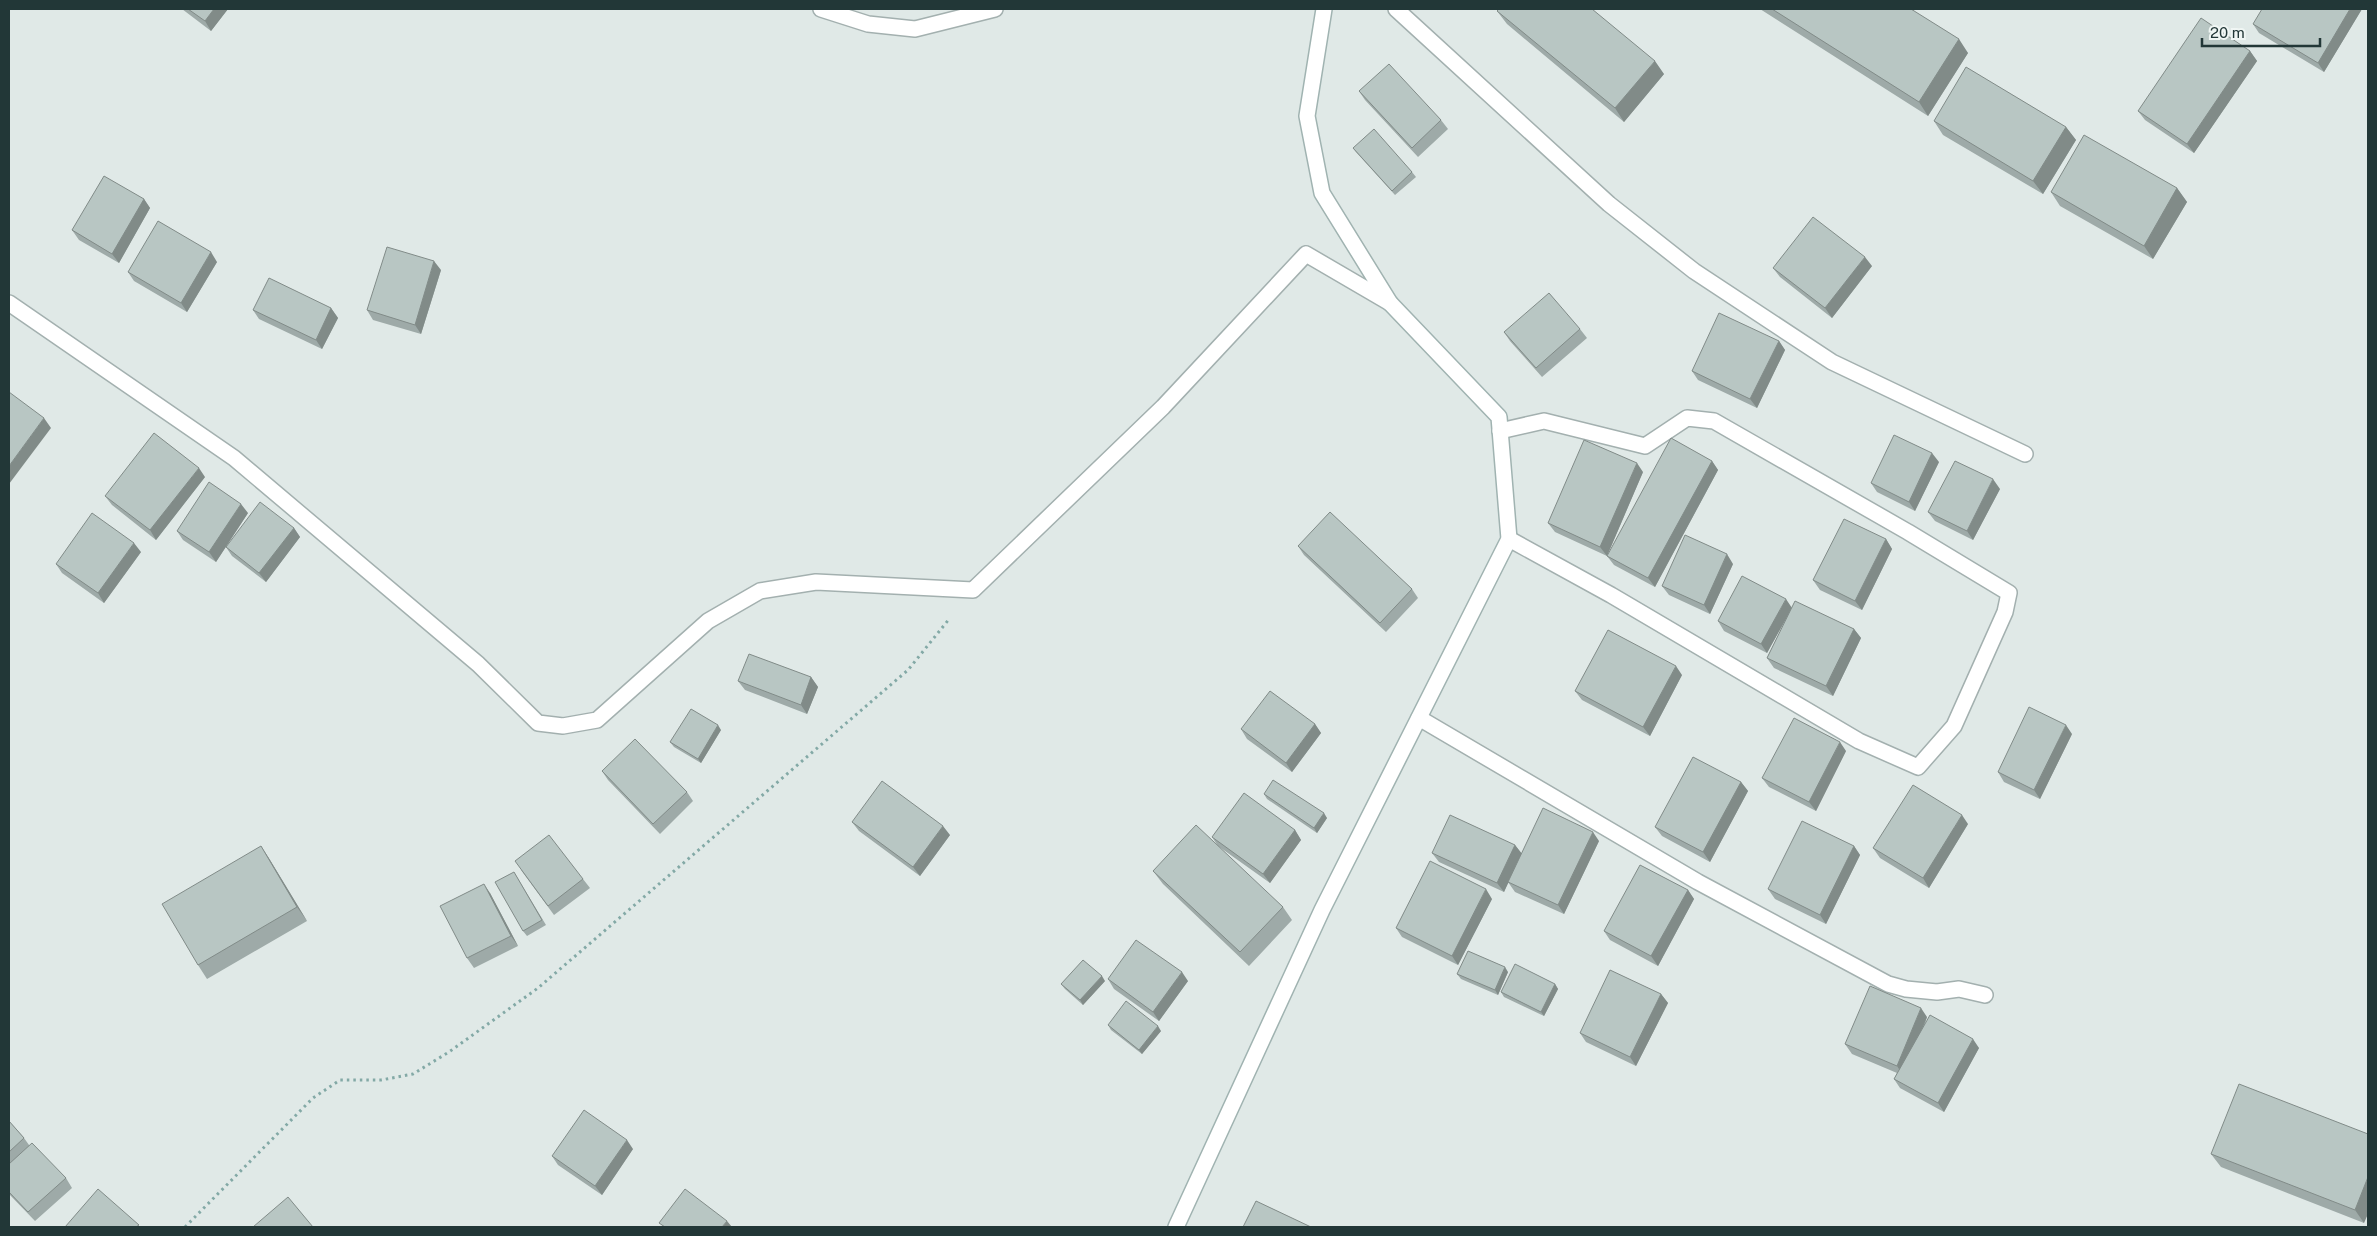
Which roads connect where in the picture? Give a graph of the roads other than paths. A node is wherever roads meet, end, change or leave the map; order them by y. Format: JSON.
{"nodes":[{"id":1,"x":821,"y":9,"type":"edge"},
{"id":2,"x":995,"y":9,"type":"edge"},
{"id":3,"x":1324,"y":9,"type":"edge"},
{"id":4,"x":1396,"y":9,"type":"edge"},
{"id":5,"x":9,"y":303,"type":"edge"},
{"id":6,"x":1390,"y":303,"type":"junction"},
{"id":7,"x":1500,"y":431,"type":"junction"},
{"id":8,"x":2025,"y":454,"type":"dead end"},
{"id":9,"x":1509,"y":540,"type":"junction"},
{"id":10,"x":1419,"y":718,"type":"junction"},
{"id":11,"x":1985,"y":995,"type":"dead end"},
{"id":12,"x":1176,"y":1227,"type":"edge"}],
"edges":[{"from":1,"to":2,"type":"street"},
{"from":3,"to":6,"type":"street"},
{"from":4,"to":8,"type":"street"},
{"from":5,"to":6,"type":"street"},
{"from":6,"to":7,"type":"street"},
{"from":7,"to":9,"type":"street"},
{"from":7,"to":9,"type":"street"},
{"from":9,"to":10,"type":"street"},
{"from":10,"to":11,"type":"street"},
{"from":10,"to":12,"type":"street"}]}
